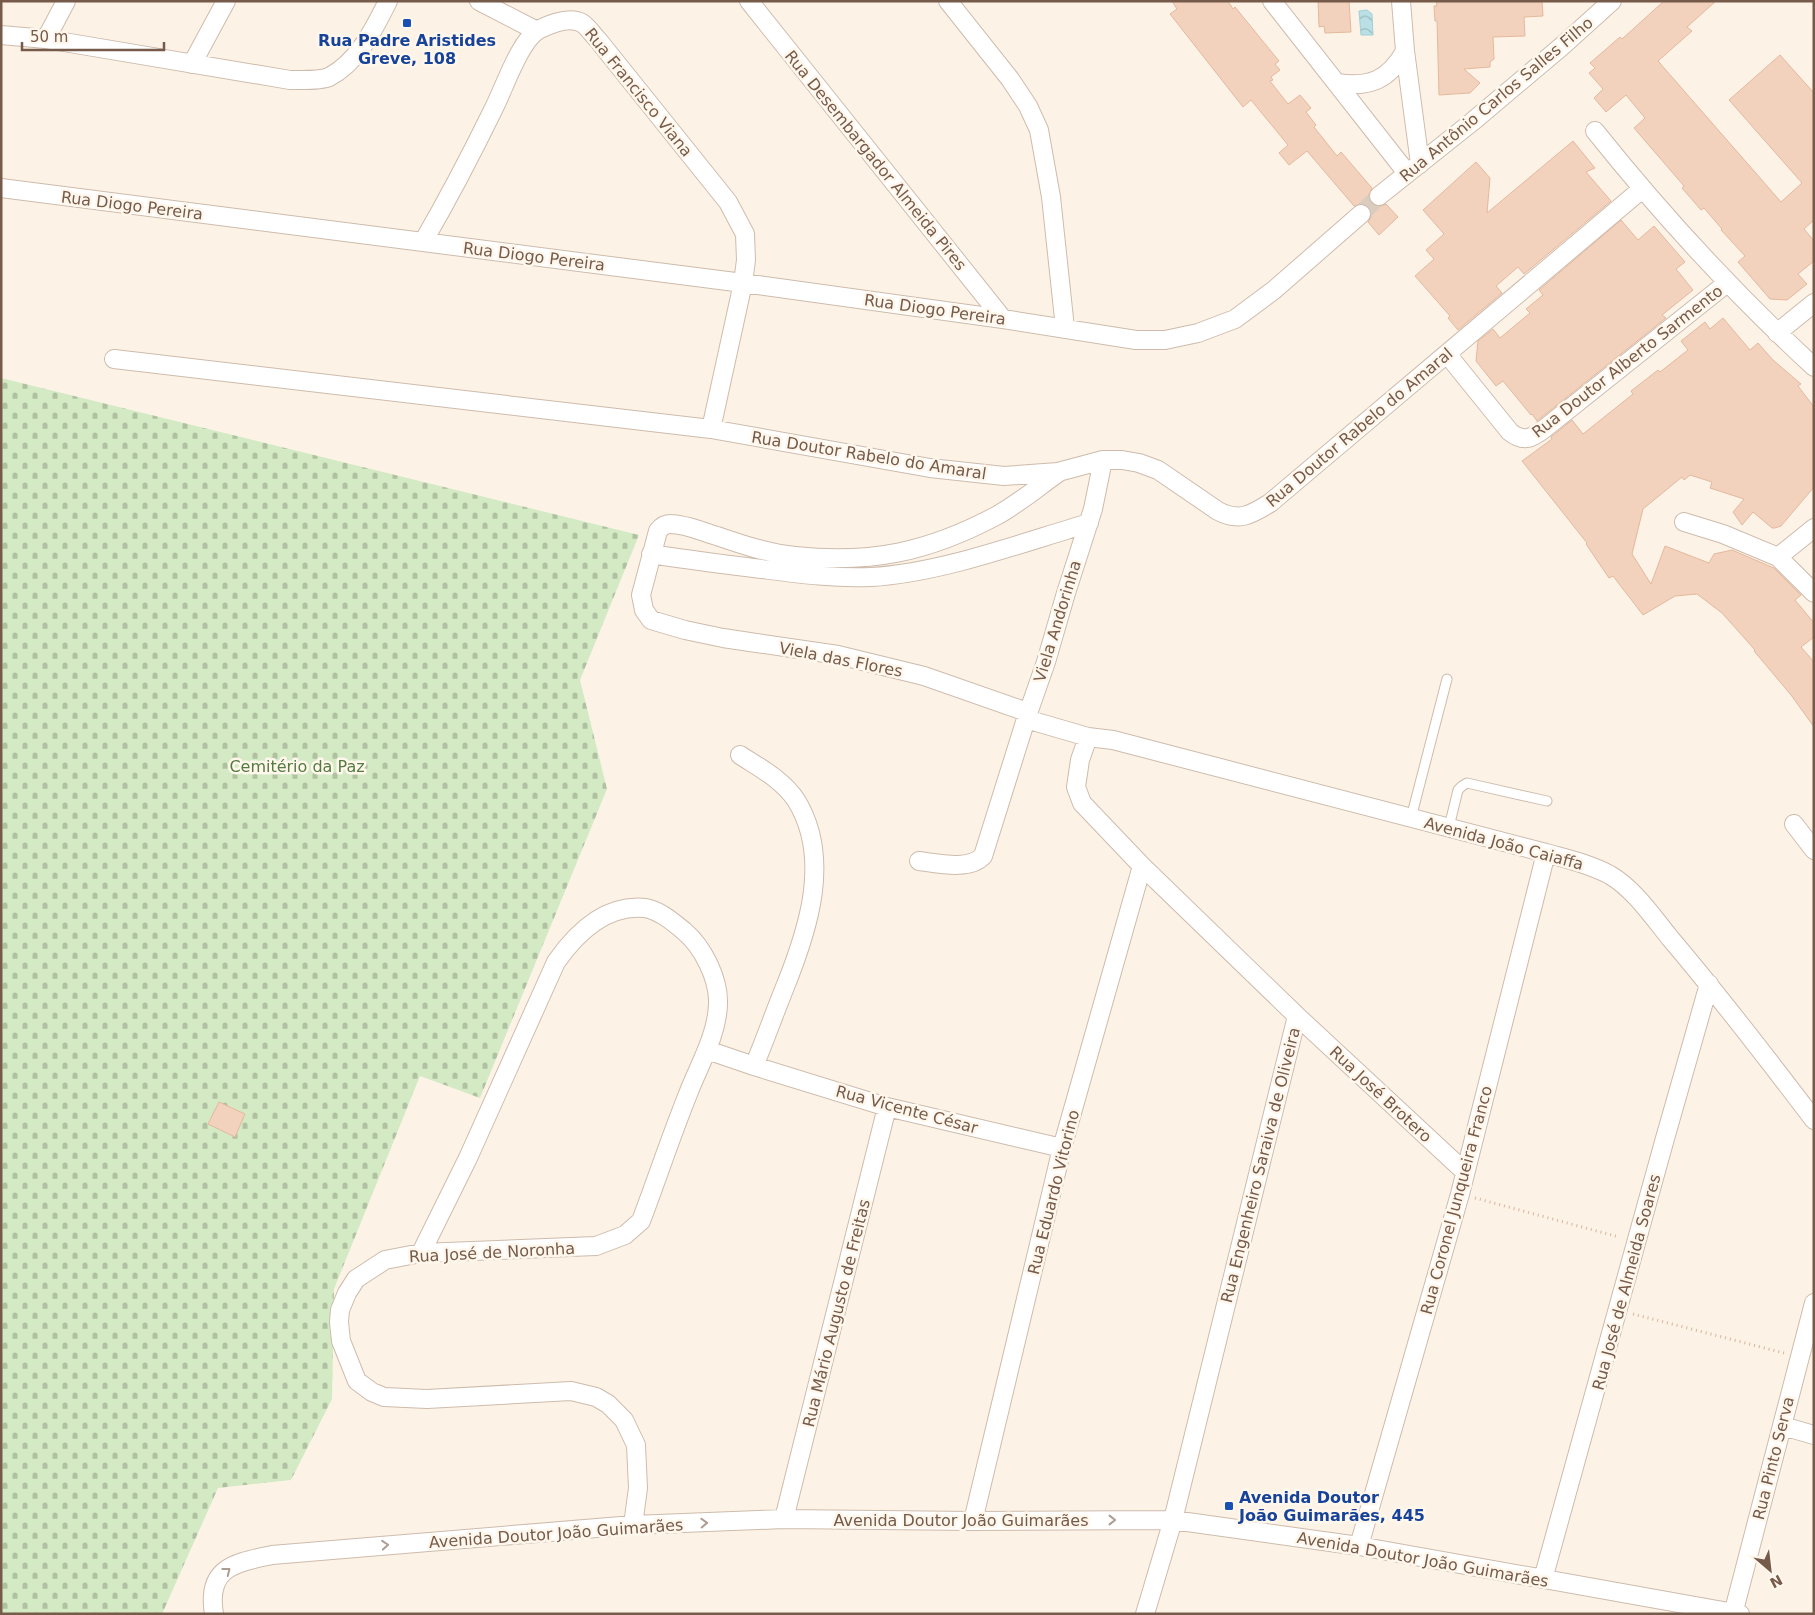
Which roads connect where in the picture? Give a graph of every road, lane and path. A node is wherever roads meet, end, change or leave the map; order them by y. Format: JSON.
{"nodes":[{"id":1,"x":66,"y":1,"type":"edge"},
{"id":2,"x":226,"y":1,"type":"edge"},
{"id":3,"x":388,"y":1,"type":"edge"},
{"id":4,"x":479,"y":1,"type":"edge"},
{"id":5,"x":749,"y":1,"type":"edge"},
{"id":6,"x":948,"y":1,"type":"edge"},
{"id":7,"x":1272,"y":1,"type":"edge"},
{"id":8,"x":1401,"y":1,"type":"edge"},
{"id":9,"x":1612,"y":1,"type":"edge"},
{"id":10,"x":537,"y":31,"type":"junction"},
{"id":11,"x":1,"y":34,"type":"edge"},
{"id":12,"x":46,"y":39,"type":"junction"},
{"id":13,"x":1405,"y":51,"type":"junction"},
{"id":14,"x":192,"y":64,"type":"junction"},
{"id":15,"x":1337,"y":83,"type":"junction"},
{"id":16,"x":1595,"y":131,"type":"dead end"},
{"id":17,"x":1413,"y":168,"type":"junction"},
{"id":18,"x":1,"y":188,"type":"edge"},
{"id":19,"x":1642,"y":189,"type":"junction"},
{"id":20,"x":1379,"y":196,"type":"tunnel mouth"},
{"id":21,"x":1361,"y":214,"type":"tunnel mouth"},
{"id":22,"x":423,"y":242,"type":"junction"},
{"id":23,"x":743,"y":283,"type":"junction"},
{"id":24,"x":1727,"y":283,"type":"junction"},
{"id":25,"x":1814,"y":303,"type":"edge"},
{"id":26,"x":1003,"y":319,"type":"junction"},
{"id":27,"x":1066,"y":328,"type":"junction"},
{"id":28,"x":1776,"y":333,"type":"junction"},
{"id":29,"x":1447,"y":354,"type":"junction"},
{"id":30,"x":114,"y":359,"type":"dead end"},
{"id":31,"x":1814,"y":367,"type":"edge"},
{"id":32,"x":711,"y":429,"type":"junction"},
{"id":33,"x":1104,"y":460,"type":"junction"},
{"id":34,"x":1058,"y":472,"type":"junction"},
{"id":35,"x":1684,"y":522,"type":"dead end"},
{"id":36,"x":1089,"y":523,"type":"junction"},
{"id":37,"x":1814,"y":528,"type":"edge"},
{"id":38,"x":652,"y":554,"type":"junction"},
{"id":39,"x":1778,"y":557,"type":"junction"},
{"id":40,"x":1814,"y":593,"type":"edge"},
{"id":41,"x":1446,"y":679,"type":"dead end"},
{"id":42,"x":1026,"y":716,"type":"junction"},
{"id":43,"x":1088,"y":737,"type":"junction"},
{"id":44,"x":740,"y":755,"type":"dead end"},
{"id":45,"x":1547,"y":802,"type":"dead end"},
{"id":46,"x":1411,"y":818,"type":"junction"},
{"id":47,"x":1794,"y":824,"type":"dead end"},
{"id":48,"x":1449,"y":827,"type":"junction"},
{"id":49,"x":1814,"y":850,"type":"edge"},
{"id":50,"x":1546,"y":853,"type":"junction"},
{"id":51,"x":918,"y":861,"type":"dead end"},
{"id":52,"x":1142,"y":866,"type":"junction"},
{"id":53,"x":1709,"y":984,"type":"junction"},
{"id":54,"x":1297,"y":1016,"type":"junction"},
{"id":55,"x":707,"y":1050,"type":"junction"},
{"id":56,"x":754,"y":1066,"type":"junction"},
{"id":57,"x":887,"y":1107,"type":"junction"},
{"id":58,"x":1814,"y":1120,"type":"edge"},
{"id":59,"x":1062,"y":1148,"type":"junction"},
{"id":60,"x":1465,"y":1172,"type":"junction"},
{"id":61,"x":1460,"y":1194,"type":"junction"},
{"id":62,"x":1638,"y":1240,"type":"junction"},
{"id":63,"x":421,"y":1253,"type":"junction"},
{"id":64,"x":1814,"y":1303,"type":"edge"},
{"id":65,"x":1618,"y":1311,"type":"junction"},
{"id":66,"x":1799,"y":1357,"type":"junction"},
{"id":67,"x":1783,"y":1426,"type":"junction"},
{"id":68,"x":1814,"y":1434,"type":"edge"},
{"id":69,"x":784,"y":1520,"type":"junction"},
{"id":70,"x":1173,"y":1520,"type":"junction"},
{"id":71,"x":973,"y":1521,"type":"junction"},
{"id":72,"x":633,"y":1525,"type":"junction"},
{"id":73,"x":1359,"y":1546,"type":"junction"},
{"id":74,"x":1543,"y":1580,"type":"junction"},
{"id":75,"x":1736,"y":1613,"type":"edge"},
{"id":76,"x":214,"y":1614,"type":"edge"},
{"id":77,"x":1145,"y":1614,"type":"edge"}],
"edges":[{"from":1,"to":12,"type":"street"},
{"from":2,"to":14,"type":"street"},
{"from":3,"to":14,"type":"street"},
{"from":4,"to":10,"type":"street"},
{"from":5,"to":26,"type":"street","name":"Rua Desembargador Almeida Pires"},
{"from":6,"to":27,"type":"street"},
{"from":7,"to":15,"type":"street"},
{"from":8,"to":13,"type":"street"},
{"from":9,"to":17,"type":"street","name":"Rua Antônio Carlos Salles Filho"},
{"from":10,"to":22,"type":"street"},
{"from":10,"to":23,"type":"street","name":"Rua Francisco Viana"},
{"from":11,"to":12,"type":"street"},
{"from":12,"to":14,"type":"street"},
{"from":13,"to":15,"type":"street"},
{"from":13,"to":17,"type":"street"},
{"from":15,"to":17,"type":"street"},
{"from":16,"to":19,"type":"street"},
{"from":17,"to":20,"type":"street","name":"Rua Antônio Carlos Salles Filho"},
{"from":18,"to":22,"type":"street","name":"Rua Diogo Pereira"},
{"from":19,"to":24,"type":"street"},
{"from":19,"to":29,"type":"street","name":"Rua Doutor Rabelo do Amaral"},
{"from":21,"to":27,"type":"street"},
{"from":22,"to":23,"type":"street","name":"Rua Diogo Pereira"},
{"from":23,"to":26,"type":"street","name":"Rua Diogo Pereira"},
{"from":23,"to":32,"type":"street"},
{"from":24,"to":28,"type":"street"},
{"from":24,"to":29,"type":"street","name":"Rua Doutor Alberto Sarmento"},
{"from":25,"to":28,"type":"street"},
{"from":26,"to":27,"type":"street","name":"Rua Diogo Pereira"},
{"from":28,"to":31,"type":"street"},
{"from":29,"to":33,"type":"street","name":"Rua Doutor Rabelo do Amaral"},
{"from":30,"to":32,"type":"street","name":"Rua Doutor Rabelo do Amaral"},
{"from":32,"to":34,"type":"street","name":"Rua Doutor Rabelo do Amaral"},
{"from":33,"to":34,"type":"street","name":"Rua Doutor Rabelo do Amaral"},
{"from":33,"to":36,"type":"street","name":"Viela Andorinha"},
{"from":34,"to":38,"type":"street"},
{"from":35,"to":39,"type":"street"},
{"from":36,"to":38,"type":"street"},
{"from":36,"to":42,"type":"street","name":"Viela Andorinha"},
{"from":37,"to":39,"type":"street"},
{"from":38,"to":42,"type":"street","name":"Viela das Flores"},
{"from":39,"to":40,"type":"street"},
{"from":41,"to":46,"type":"lane"},
{"from":42,"to":43,"type":"street"},
{"from":42,"to":51,"type":"street","name":"Viela Andorinha"},
{"from":43,"to":46,"type":"street","name":"Avenida João Caiaffa"},
{"from":43,"to":52,"type":"street","name":"Rua Engenheiro Saraiva de Oliveira"},
{"from":44,"to":56,"type":"street"},
{"from":45,"to":48,"type":"lane"},
{"from":46,"to":48,"type":"street","name":"Avenida João Caiaffa"},
{"from":47,"to":49,"type":"street"},
{"from":48,"to":50,"type":"street","name":"Avenida João Caiaffa"},
{"from":50,"to":53,"type":"street","name":"Avenida João Caiaffa"},
{"from":50,"to":60,"type":"street","name":"Rua Coronel Junqueira Franco"},
{"from":52,"to":54,"type":"street","name":"Rua Engenheiro Saraiva de Oliveira"},
{"from":52,"to":59,"type":"street","name":"Rua Eduardo Vitorino"},
{"from":53,"to":58,"type":"street","name":"Avenida João Caiaffa"},
{"from":53,"to":62,"type":"street","name":"Rua José de Almeida Soares"},
{"from":54,"to":60,"type":"street","name":"Rua José Brotero"},
{"from":54,"to":70,"type":"street","name":"Rua Engenheiro Saraiva de Oliveira"},
{"from":55,"to":56,"type":"street","name":"Rua Vicente César"},
{"from":55,"to":63,"type":"street","name":"Rua José de Noronha"},
{"from":55,"to":63,"type":"street","name":"Rua José de Noronha"},
{"from":56,"to":57,"type":"street","name":"Rua Vicente César"},
{"from":57,"to":59,"type":"street","name":"Rua Vicente César"},
{"from":57,"to":69,"type":"street","name":"Rua Mário Augusto de Freitas"},
{"from":59,"to":71,"type":"street","name":"Rua Eduardo Vitorino"},
{"from":60,"to":61,"type":"street","name":"Rua Coronel Junqueira Franco"},
{"from":61,"to":62,"type":"path"},
{"from":61,"to":73,"type":"street","name":"Rua Coronel Junqueira Franco"},
{"from":62,"to":65,"type":"street","name":"Rua José de Almeida Soares"},
{"from":63,"to":72,"type":"street","name":"Rua José de Noronha"},
{"from":64,"to":66,"type":"street","name":"Rua Pinto Serva"},
{"from":65,"to":66,"type":"path"},
{"from":65,"to":74,"type":"street","name":"Rua José de Almeida Soares"},
{"from":66,"to":67,"type":"street","name":"Rua Pinto Serva"},
{"from":67,"to":68,"type":"street"},
{"from":67,"to":75,"type":"street","name":"Rua Pinto Serva"},
{"from":69,"to":71,"type":"street","name":"Avenida Doutor João Guimarães"},
{"from":72,"to":69,"type":"street","name":"Avenida Doutor João Guimarães","one_way":true},
{"from":71,"to":70,"type":"street","name":"Avenida Doutor João Guimarães","one_way":true},
{"from":70,"to":73,"type":"street","name":"Avenida Doutor João Guimarães"},
{"from":70,"to":77,"type":"street","name":"Rua Engenheiro Saraiva de Oliveira"},
{"from":76,"to":72,"type":"street","name":"Avenida Doutor João Guimarães","one_way":true},
{"from":73,"to":74,"type":"street","name":"Avenida Doutor João Guimarães"},
{"from":74,"to":75,"type":"street","name":"Avenida Doutor João Guimarães"}]}
